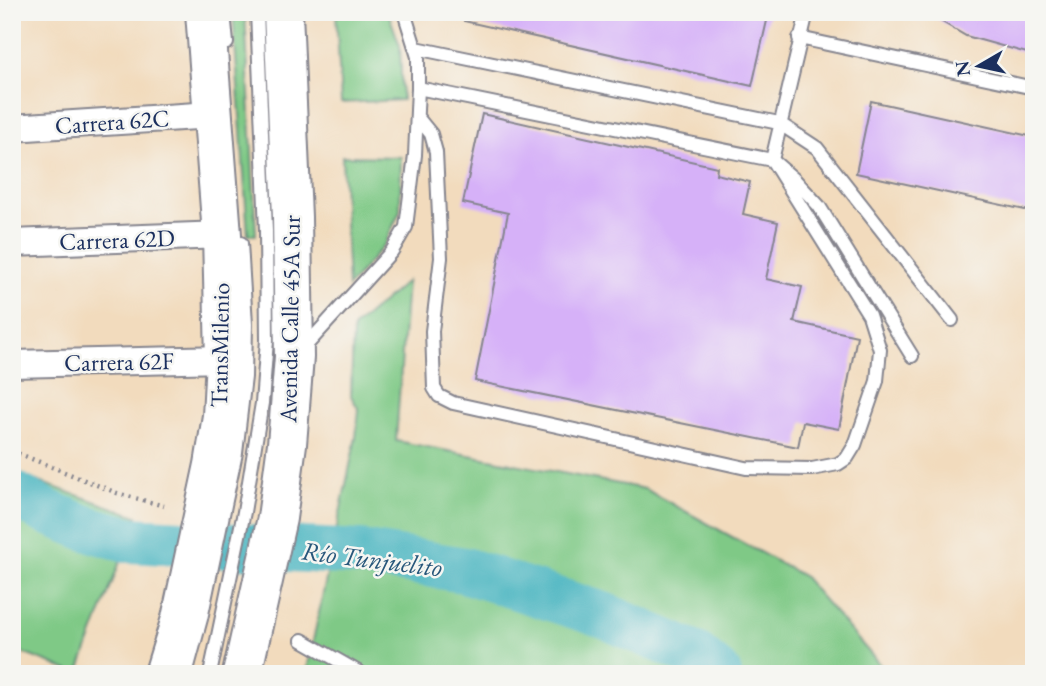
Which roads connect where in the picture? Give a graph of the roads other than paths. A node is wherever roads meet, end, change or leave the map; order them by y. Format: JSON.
{"nodes":[{"id":1,"x":205,"y":12,"type":"edge"},
{"id":2,"x":224,"y":12,"type":"edge"},
{"id":3,"x":257,"y":12,"type":"edge"},
{"id":4,"x":283,"y":12,"type":"edge"},
{"id":5,"x":404,"y":12,"type":"edge"},
{"id":6,"x":807,"y":12,"type":"edge"},
{"id":7,"x":799,"y":38,"type":"junction"},
{"id":8,"x":416,"y":48,"type":"junction"},
{"id":9,"x":227,"y":53,"type":"dead end"},
{"id":10,"x":418,"y":88,"type":"junction"},
{"id":11,"x":1034,"y":88,"type":"edge"},
{"id":12,"x":212,"y":115,"type":"junction"},
{"id":13,"x":418,"y":118,"type":"junction"},
{"id":14,"x":779,"y":123,"type":"junction"},
{"id":15,"x":12,"y":128,"type":"edge"},
{"id":16,"x":772,"y":160,"type":"junction"},
{"id":17,"x":231,"y":232,"type":"junction"},
{"id":18,"x":12,"y":243,"type":"edge"},
{"id":19,"x":952,"y":320,"type":"dead end"},
{"id":20,"x":912,"y":356,"type":"dead end"},
{"id":21,"x":294,"y":357,"type":"junction"},
{"id":22,"x":225,"y":359,"type":"junction"},
{"id":23,"x":12,"y":364,"type":"edge"},
{"id":24,"x":215,"y":506,"type":"junction"},
{"id":25,"x":261,"y":515,"type":"junction"},
{"id":26,"x":191,"y":619,"type":"junction"},
{"id":27,"x":238,"y":621,"type":"junction"},
{"id":28,"x":302,"y":640,"type":"dead end"},
{"id":29,"x":164,"y":674,"type":"edge"},
{"id":30,"x":186,"y":674,"type":"edge"},
{"id":31,"x":210,"y":674,"type":"edge"},
{"id":32,"x":242,"y":674,"type":"edge"},
{"id":33,"x":362,"y":674,"type":"edge"}],
"edges":[{"from":1,"to":12,"type":"highway"},
{"from":2,"to":9,"type":"lane"},
{"from":3,"to":25,"type":"lane","name":"TransMilenio"},
{"from":4,"to":21,"type":"highway","name":"Avenida Calle 45A Sur"},
{"from":5,"to":8,"type":"lane"},
{"from":6,"to":7,"type":"lane"},
{"from":7,"to":11,"type":"lane"},
{"from":7,"to":14,"type":"lane"},
{"from":8,"to":10,"type":"lane"},
{"from":8,"to":14,"type":"lane"},
{"from":10,"to":13,"type":"lane"},
{"from":10,"to":16,"type":"lane"},
{"from":12,"to":15,"type":"street","name":"Carrera 62C"},
{"from":12,"to":17,"type":"highway"},
{"from":13,"to":16,"type":"lane"},
{"from":13,"to":21,"type":"lane"},
{"from":14,"to":16,"type":"lane"},
{"from":14,"to":19,"type":"lane"},
{"from":16,"to":20,"type":"lane"},
{"from":17,"to":18,"type":"street","name":"Carrera 62D"},
{"from":17,"to":22,"type":"highway"},
{"from":17,"to":24,"type":"lane","name":"TransMilenio"},
{"from":21,"to":25,"type":"highway","name":"Avenida Calle 45A Sur"},
{"from":22,"to":23,"type":"street","name":"Carrera 62F"},
{"from":22,"to":24,"type":"highway"},
{"from":24,"to":26,"type":"highway"},
{"from":25,"to":27,"type":"highway","name":"Avenida Calle 45A Sur"},
{"from":26,"to":29,"type":"highway"},
{"from":26,"to":30,"type":"lane"},
{"from":27,"to":31,"type":"lane"},
{"from":27,"to":32,"type":"highway","name":"Avenida Calle 45A Sur"},
{"from":28,"to":33,"type":"lane"}]}
